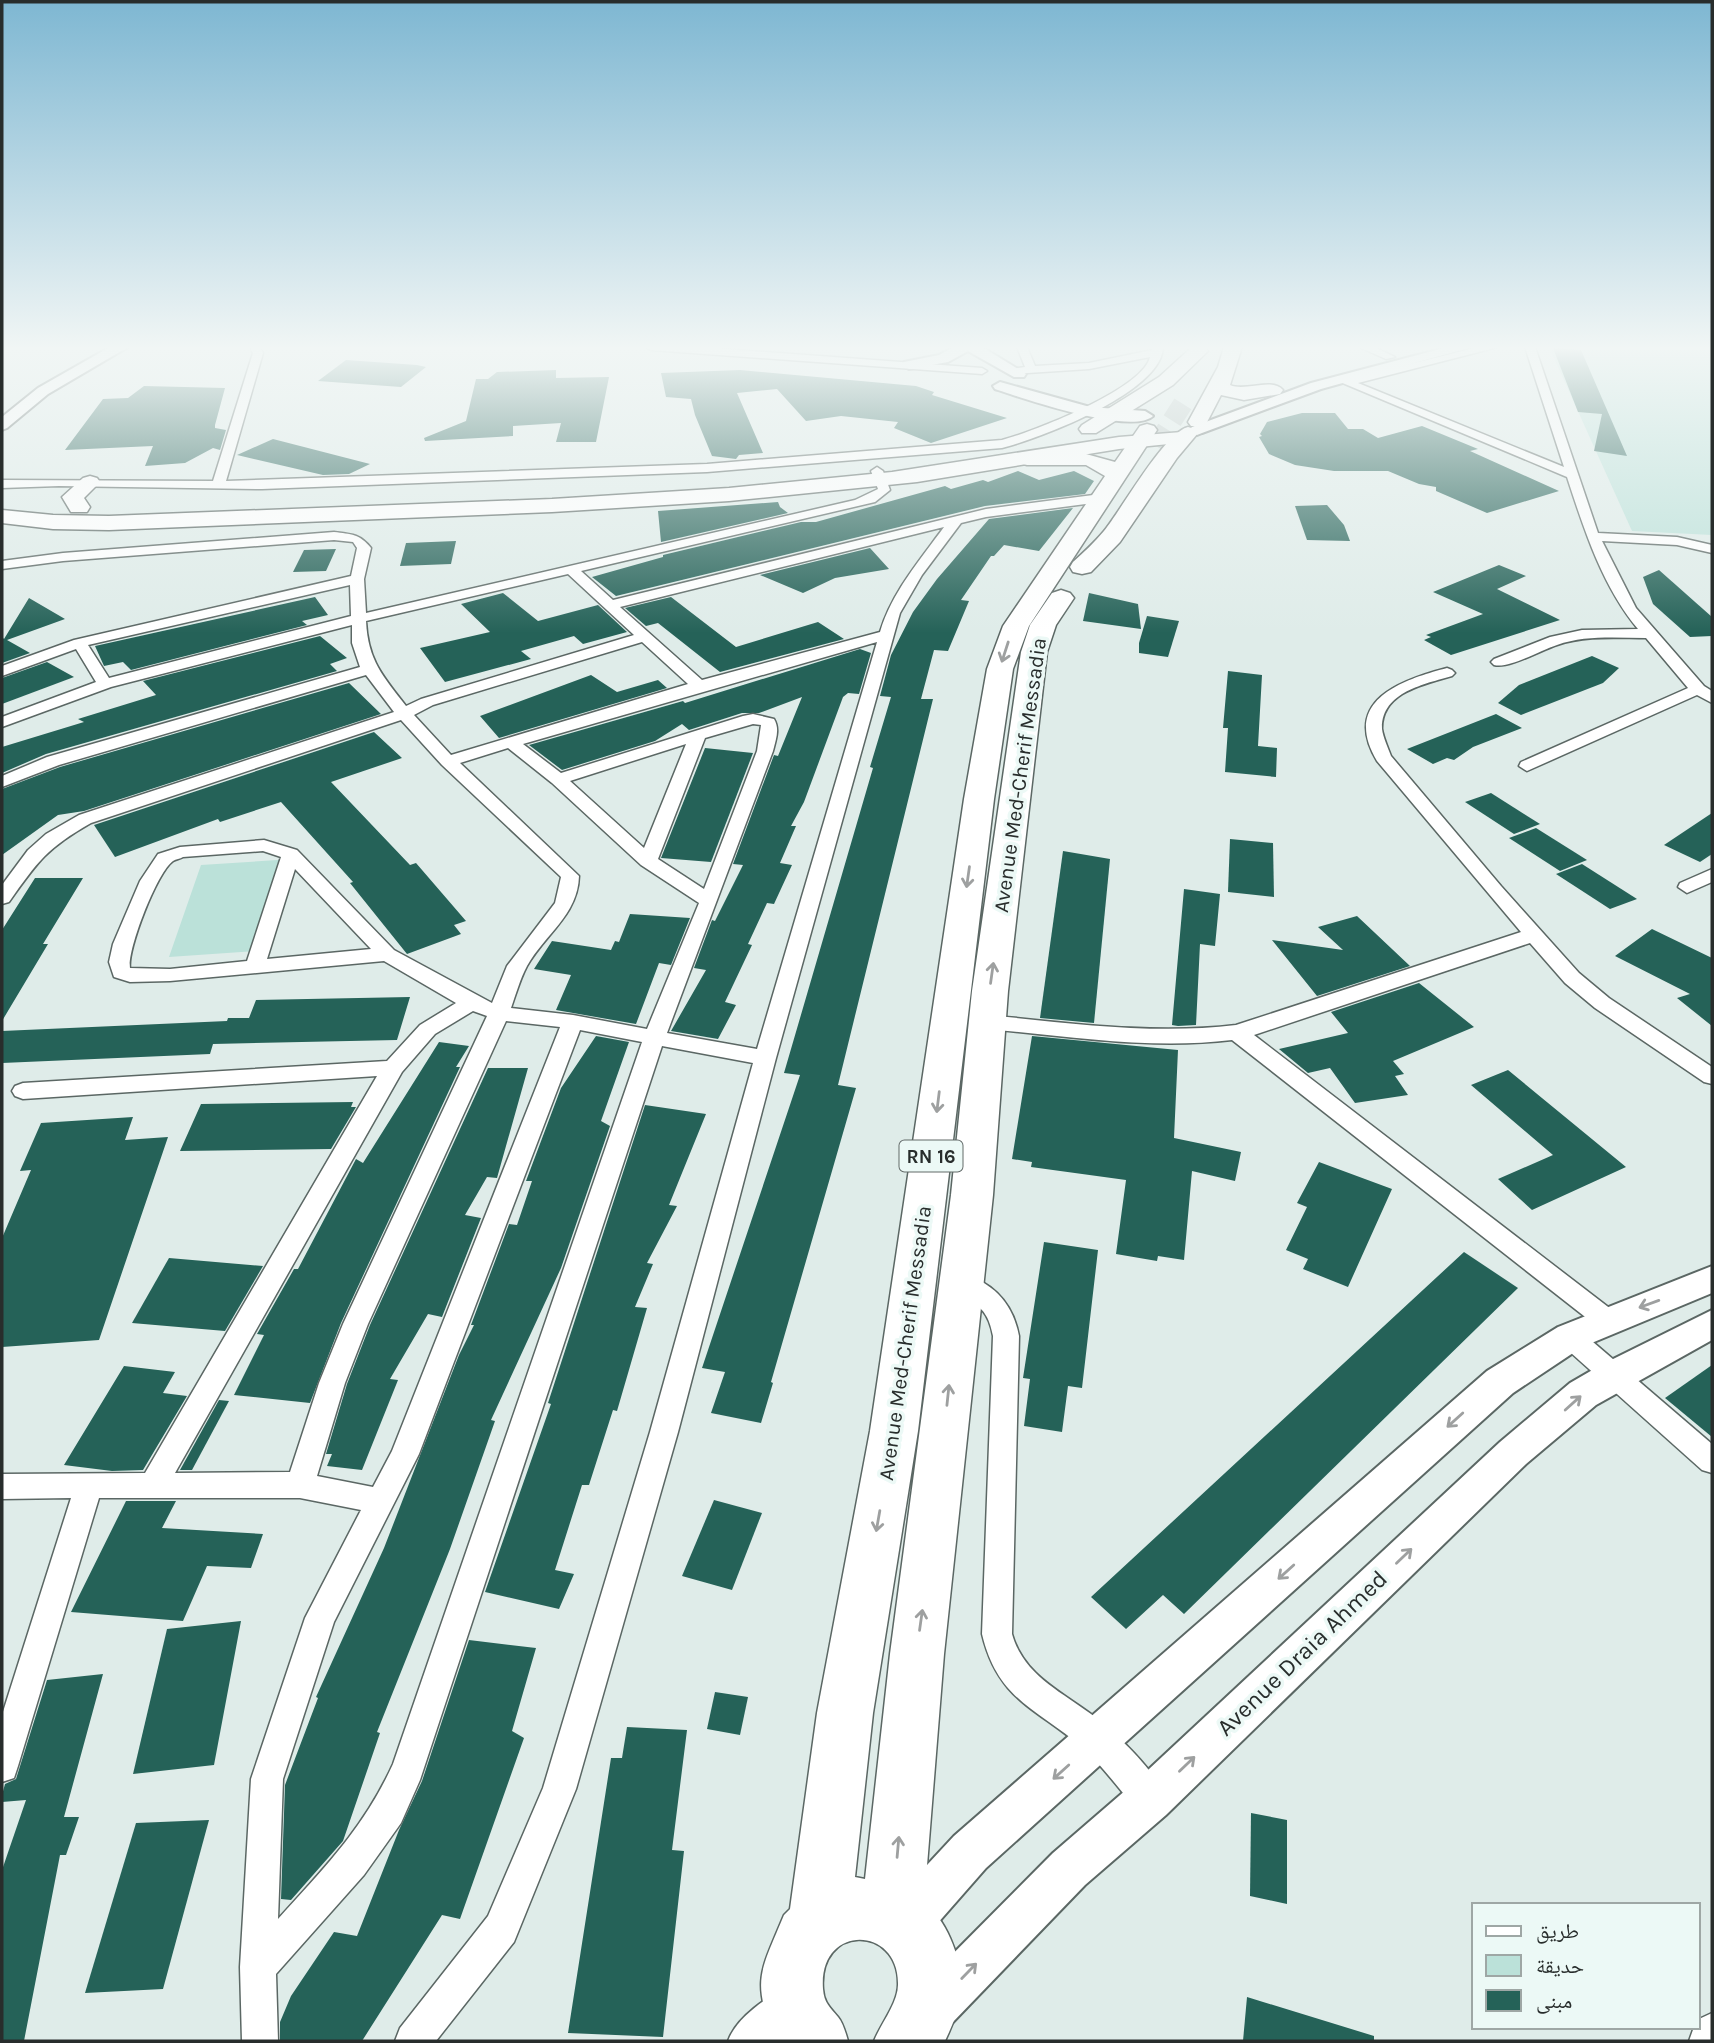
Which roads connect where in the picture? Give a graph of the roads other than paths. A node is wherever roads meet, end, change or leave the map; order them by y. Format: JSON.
{"nodes":[{"id":1,"x":231,"y":442,"type":"edge"},
{"id":2,"x":1040,"y":442,"type":"edge"},
{"id":3,"x":1097,"y":442,"type":"edge"},
{"id":4,"x":1150,"y":442,"type":"tunnel mouth"},
{"id":5,"x":1156,"y":442,"type":"tunnel mouth"},
{"id":6,"x":1493,"y":442,"type":"edge"},
{"id":7,"x":1561,"y":442,"type":"edge"},
{"id":8,"x":1026,"y":450,"type":"junction"},
{"id":9,"x":1571,"y":474,"type":"junction"},
{"id":10,"x":880,"y":476,"type":"junction"},
{"id":11,"x":90,"y":482,"type":"junction"},
{"id":12,"x":218,"y":485,"type":"junction"},
{"id":13,"x":1109,"y":486,"type":"junction"},
{"id":14,"x":3,"y":501,"type":"edge"},
{"id":15,"x":79,"y":515,"type":"junction"},
{"id":16,"x":955,"y":522,"type":"junction"},
{"id":17,"x":2,"y":528,"type":"edge"},
{"id":18,"x":1592,"y":537,"type":"junction"},
{"id":19,"x":1712,"y":549,"type":"edge"},
{"id":20,"x":2,"y":565,"type":"edge"},
{"id":21,"x":570,"y":569,"type":"junction"},
{"id":22,"x":357,"y":579,"type":"junction"},
{"id":23,"x":610,"y":605,"type":"junction"},
{"id":24,"x":360,"y":618,"type":"junction"},
{"id":25,"x":1649,"y":633,"type":"junction"},
{"id":26,"x":888,"y":634,"type":"junction"},
{"id":27,"x":644,"y":637,"type":"junction"},
{"id":28,"x":79,"y":643,"type":"junction"},
{"id":29,"x":1499,"y":662,"type":"dead end"},
{"id":30,"x":369,"y":669,"type":"junction"},
{"id":31,"x":2,"y":671,"type":"edge"},
{"id":32,"x":1447,"y":673,"type":"dead end"},
{"id":33,"x":105,"y":684,"type":"junction"},
{"id":34,"x":699,"y":686,"type":"junction"},
{"id":35,"x":1705,"y":694,"type":"edge"},
{"id":36,"x":404,"y":715,"type":"junction"},
{"id":37,"x":2,"y":722,"type":"edge"},
{"id":38,"x":698,"y":736,"type":"junction"},
{"id":39,"x":511,"y":743,"type":"junction"},
{"id":40,"x":448,"y":761,"type":"junction"},
{"id":41,"x":1527,"y":766,"type":"dead end"},
{"id":42,"x":558,"y":779,"type":"junction"},
{"id":43,"x":2,"y":782,"type":"edge"},
{"id":44,"x":290,"y":854,"type":"junction"},
{"id":45,"x":648,"y":861,"type":"junction"},
{"id":46,"x":1712,"y":875,"type":"edge"},
{"id":47,"x":1687,"y":887,"type":"dead end"},
{"id":48,"x":2,"y":898,"type":"edge"},
{"id":49,"x":709,"y":901,"type":"junction"},
{"id":50,"x":1533,"y":935,"type":"junction"},
{"id":51,"x":387,"y":954,"type":"junction"},
{"id":52,"x":256,"y":967,"type":"junction"},
{"id":53,"x":472,"y":1003,"type":"junction"},
{"id":54,"x":499,"y":1013,"type":"junction"},
{"id":55,"x":573,"y":1021,"type":"junction"},
{"id":56,"x":987,"y":1022,"type":"junction"},
{"id":57,"x":1236,"y":1032,"type":"junction"},
{"id":58,"x":655,"y":1036,"type":"junction"},
{"id":59,"x":765,"y":1058,"type":"junction"},
{"id":60,"x":393,"y":1068,"type":"junction"},
{"id":61,"x":1712,"y":1077,"type":"edge"},
{"id":62,"x":23,"y":1091,"type":"dead end"},
{"id":63,"x":1712,"y":1279,"type":"edge"},
{"id":64,"x":962,"y":1283,"type":"junction"},
{"id":65,"x":1608,"y":1320,"type":"junction"},
{"id":66,"x":1712,"y":1324,"type":"edge"},
{"id":67,"x":1570,"y":1337,"type":"junction"},
{"id":68,"x":1614,"y":1375,"type":"junction"},
{"id":69,"x":1712,"y":1461,"type":"edge"},
{"id":70,"x":153,"y":1485,"type":"junction"},
{"id":71,"x":300,"y":1485,"type":"junction"},
{"id":72,"x":2,"y":1486,"type":"edge"},
{"id":73,"x":89,"y":1486,"type":"junction"},
{"id":74,"x":381,"y":1501,"type":"junction"},
{"id":75,"x":1097,"y":1740,"type":"junction"},
{"id":76,"x":2,"y":1766,"type":"edge"},
{"id":77,"x":1150,"y":1799,"type":"junction"},
{"id":78,"x":898,"y":1920,"type":"junction"},
{"id":79,"x":819,"y":1921,"type":"junction"},
{"id":80,"x":258,"y":1967,"type":"junction"},
{"id":81,"x":806,"y":2030,"type":"edge"},
{"id":82,"x":914,"y":2031,"type":"edge"},
{"id":83,"x":1712,"y":2032,"type":"edge"},
{"id":84,"x":260,"y":2041,"type":"edge"},
{"id":85,"x":413,"y":2041,"type":"edge"},
{"id":86,"x":746,"y":2041,"type":"edge"},
{"id":87,"x":1707,"y":2041,"type":"edge"}],
"edges":[{"from":1,"to":12,"type":"street"},
{"from":2,"to":8,"type":"main road"},
{"from":3,"to":8,"type":"main road"},
{"from":4,"to":13,"type":"highway","name":"Avenue Med-Cherif Messadia","number":"RN 16"},
{"from":56,"to":5,"type":"highway","name":"Avenue Med-Cherif Messadia","number":"RN 16","one_way":true},
{"from":6,"to":9,"type":"street"},
{"from":7,"to":9,"type":"street"},
{"from":8,"to":10,"type":"main road"},
{"from":8,"to":12,"type":"street"},
{"from":8,"to":13,"type":"highway"},
{"from":9,"to":18,"type":"street"},
{"from":10,"to":15,"type":"main road"},
{"from":10,"to":21,"type":"street"},
{"from":11,"to":12,"type":"street"},
{"from":11,"to":14,"type":"street"},
{"from":11,"to":15,"type":"main road"},
{"from":13,"to":16,"type":"street"},
{"from":13,"to":79,"type":"highway","name":"Avenue Med-Cherif Messadia","number":"RN 16","one_way":true},
{"from":14,"to":15,"type":"main road"},
{"from":15,"to":17,"type":"main road"},
{"from":16,"to":23,"type":"street"},
{"from":16,"to":26,"type":"street"},
{"from":18,"to":19,"type":"street"},
{"from":18,"to":25,"type":"street"},
{"from":20,"to":22,"type":"street"},
{"from":21,"to":23,"type":"street"},
{"from":21,"to":24,"type":"street"},
{"from":22,"to":24,"type":"street"},
{"from":22,"to":28,"type":"street"},
{"from":23,"to":27,"type":"street"},
{"from":24,"to":30,"type":"street"},
{"from":24,"to":33,"type":"street"},
{"from":25,"to":29,"type":"street"},
{"from":25,"to":35,"type":"street"},
{"from":26,"to":34,"type":"street"},
{"from":26,"to":59,"type":"street"},
{"from":27,"to":34,"type":"street"},
{"from":27,"to":36,"type":"street"},
{"from":28,"to":31,"type":"street"},
{"from":28,"to":33,"type":"street"},
{"from":30,"to":36,"type":"street"},
{"from":30,"to":43,"type":"street"},
{"from":32,"to":50,"type":"street"},
{"from":33,"to":37,"type":"street"},
{"from":34,"to":39,"type":"street"},
{"from":35,"to":41,"type":"street"},
{"from":36,"to":40,"type":"street"},
{"from":36,"to":48,"type":"street"},
{"from":38,"to":42,"type":"street"},
{"from":38,"to":45,"type":"street"},
{"from":38,"to":49,"type":"street"},
{"from":39,"to":40,"type":"street"},
{"from":39,"to":42,"type":"street"},
{"from":40,"to":54,"type":"street"},
{"from":42,"to":45,"type":"street"},
{"from":44,"to":51,"type":"street"},
{"from":44,"to":52,"type":"street"},
{"from":44,"to":52,"type":"street"},
{"from":45,"to":49,"type":"street"},
{"from":46,"to":47,"type":"street"},
{"from":49,"to":58,"type":"street"},
{"from":50,"to":57,"type":"street"},
{"from":50,"to":61,"type":"street"},
{"from":51,"to":52,"type":"street"},
{"from":51,"to":53,"type":"street"},
{"from":53,"to":54,"type":"street"},
{"from":53,"to":60,"type":"street"},
{"from":54,"to":55,"type":"street"},
{"from":54,"to":71,"type":"street"},
{"from":55,"to":58,"type":"street"},
{"from":55,"to":74,"type":"street"},
{"from":56,"to":57,"type":"street"},
{"from":56,"to":64,"type":"highway","name":"Avenue Med-Cherif Messadia","number":"RN 16"},
{"from":57,"to":65,"type":"street"},
{"from":58,"to":59,"type":"street"},
{"from":58,"to":80,"type":"street"},
{"from":59,"to":85,"type":"street"},
{"from":60,"to":62,"type":"street"},
{"from":60,"to":70,"type":"street"},
{"from":63,"to":65,"type":"street","one_way":true},
{"from":64,"to":75,"type":"street"},
{"from":78,"to":64,"type":"highway","name":"Avenue Med-Cherif Messadia","number":"RN 16","one_way":true},
{"from":65,"to":67,"type":"street"},
{"from":66,"to":68,"type":"street","name":"Avenue Draia Ahmed"},
{"from":67,"to":68,"type":"street"},
{"from":67,"to":75,"type":"street","one_way":true},
{"from":68,"to":69,"type":"street"},
{"from":77,"to":68,"type":"street","name":"Avenue Draia Ahmed","one_way":true},
{"from":70,"to":71,"type":"street"},
{"from":70,"to":73,"type":"street"},
{"from":71,"to":74,"type":"street"},
{"from":72,"to":73,"type":"street"},
{"from":73,"to":76,"type":"street"},
{"from":74,"to":80,"type":"street"},
{"from":75,"to":77,"type":"street"},
{"from":75,"to":78,"type":"street","one_way":true},
{"from":82,"to":77,"type":"street","name":"Avenue Draia Ahmed","one_way":true},
{"from":78,"to":79,"type":"highway"},
{"from":78,"to":82,"type":"highway"},
{"from":79,"to":81,"type":"highway"},
{"from":80,"to":84,"type":"street"},
{"from":81,"to":86,"type":"street"},
{"from":83,"to":87,"type":"street"}]}
